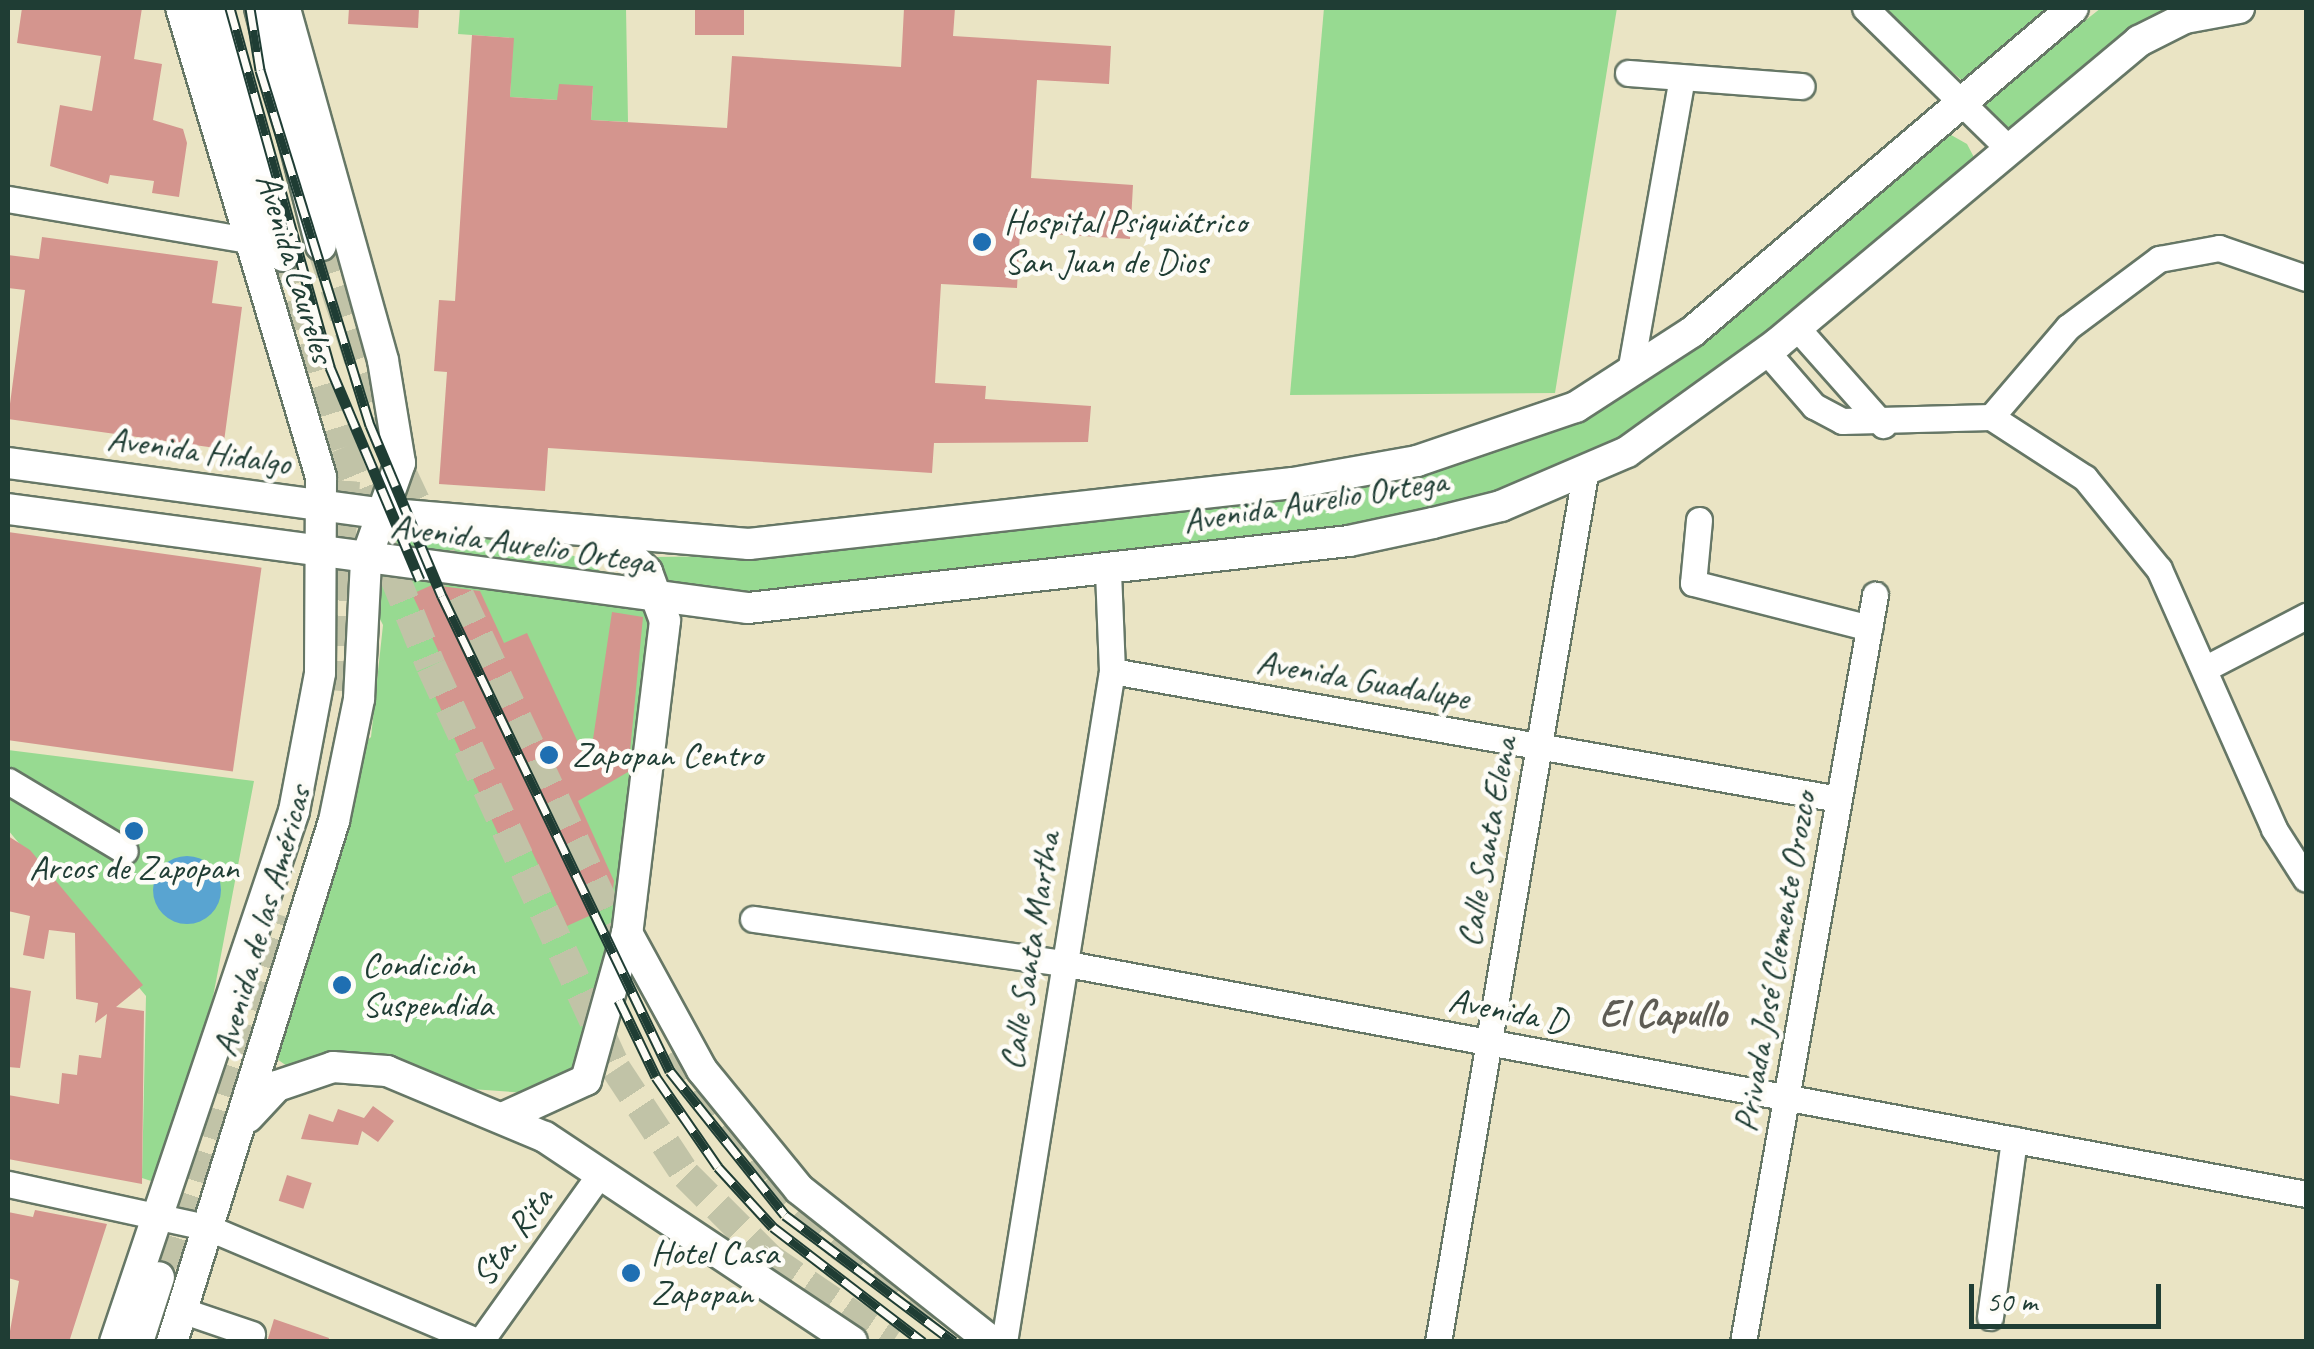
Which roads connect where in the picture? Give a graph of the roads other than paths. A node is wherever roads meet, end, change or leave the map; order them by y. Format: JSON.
{"nodes":[{"id":1,"x":181,"y":8,"type":"edge"},
{"id":2,"x":212,"y":8,"type":"edge"},
{"id":3,"x":260,"y":8,"type":"edge"},
{"id":4,"x":285,"y":8,"type":"edge"},
{"id":5,"x":1865,"y":8,"type":"edge"},
{"id":6,"x":2073,"y":8,"type":"edge"},
{"id":7,"x":2239,"y":8,"type":"edge"},
{"id":8,"x":1628,"y":72,"type":"dead end"},
{"id":9,"x":1682,"y":78,"type":"junction"},
{"id":10,"x":1802,"y":86,"type":"dead end"},
{"id":11,"x":1962,"y":98,"type":"junction"},
{"id":12,"x":2009,"y":150,"type":"junction"},
{"id":13,"x":8,"y":199,"type":"edge"},
{"id":14,"x":249,"y":240,"type":"junction"},
{"id":15,"x":321,"y":245,"type":"tunnel mouth"},
{"id":16,"x":282,"y":256,"type":"tunnel mouth"},
{"id":17,"x":2306,"y":278,"type":"edge"},
{"id":18,"x":1781,"y":341,"type":"junction"},
{"id":19,"x":1630,"y":372,"type":"junction"},
{"id":20,"x":1990,"y":417,"type":"junction"},
{"id":21,"x":1883,"y":425,"type":"junction"},
{"id":22,"x":8,"y":463,"type":"edge"},
{"id":23,"x":1586,"y":474,"type":"junction"},
{"id":24,"x":325,"y":506,"type":"junction"},
{"id":25,"x":8,"y":508,"type":"edge"},
{"id":26,"x":380,"y":513,"type":"junction"},
{"id":27,"x":1699,"y":520,"type":"dead end"},
{"id":28,"x":610,"y":536,"type":"junction"},
{"id":29,"x":326,"y":553,"type":"junction"},
{"id":30,"x":366,"y":560,"type":"junction"},
{"id":31,"x":1108,"y":570,"type":"junction"},
{"id":32,"x":1875,"y":594,"type":"dead end"},
{"id":33,"x":663,"y":603,"type":"junction"},
{"id":34,"x":2306,"y":616,"type":"edge"},
{"id":35,"x":1869,"y":628,"type":"junction"},
{"id":36,"x":2206,"y":668,"type":"junction"},
{"id":37,"x":1112,"y":672,"type":"junction"},
{"id":38,"x":1539,"y":746,"type":"junction"},
{"id":39,"x":13,"y":782,"type":"edge"},
{"id":40,"x":1839,"y":799,"type":"junction"},
{"id":41,"x":126,"y":851,"type":"dead end"},
{"id":42,"x":2306,"y":879,"type":"edge"},
{"id":43,"x":753,"y":919,"type":"dead end"},
{"id":44,"x":627,"y":933,"type":"junction"},
{"id":45,"x":1062,"y":963,"type":"junction"},
{"id":46,"x":225,"y":1029,"type":"junction"},
{"id":47,"x":1488,"y":1042,"type":"junction"},
{"id":48,"x":267,"y":1076,"type":"junction"},
{"id":49,"x":1786,"y":1098,"type":"junction"},
{"id":50,"x":507,"y":1116,"type":"junction"},
{"id":51,"x":2014,"y":1140,"type":"junction"},
{"id":52,"x":600,"y":1174,"type":"junction"},
{"id":53,"x":8,"y":1184,"type":"edge"},
{"id":54,"x":2306,"y":1194,"type":"edge"},
{"id":55,"x":160,"y":1214,"type":"junction"},
{"id":56,"x":210,"y":1228,"type":"junction"},
{"id":57,"x":163,"y":1265,"type":"tunnel mouth"},
{"id":58,"x":181,"y":1310,"type":"junction"},
{"id":59,"x":1990,"y":1317,"type":"dead end"},
{"id":60,"x":252,"y":1334,"type":"dead end"},
{"id":61,"x":114,"y":1342,"type":"edge"},
{"id":62,"x":138,"y":1342,"type":"edge"},
{"id":63,"x":172,"y":1342,"type":"edge"},
{"id":64,"x":480,"y":1342,"type":"edge"},
{"id":65,"x":852,"y":1342,"type":"edge"},
{"id":66,"x":992,"y":1342,"type":"edge"},
{"id":67,"x":1004,"y":1342,"type":"edge"},
{"id":68,"x":1438,"y":1342,"type":"edge"},
{"id":69,"x":1743,"y":1342,"type":"edge"}],
"edges":[{"from":1,"to":14,"type":"main road","name":"Avenida Laureles"},
{"from":2,"to":16,"type":"main road","name":"Avenida Laureles"},
{"from":3,"to":15,"type":"main road","name":"Avenida Laureles"},
{"from":4,"to":26,"type":"main road","name":"Avenida Laureles"},
{"from":5,"to":11,"type":"street"},
{"from":6,"to":11,"type":"main road","name":"Avenida Aurelio Ortega"},
{"from":7,"to":12,"type":"main road","name":"Avenida Aurelio Ortega"},
{"from":8,"to":9,"type":"street"},
{"from":9,"to":10,"type":"street"},
{"from":9,"to":19,"type":"street"},
{"from":11,"to":12,"type":"street"},
{"from":11,"to":19,"type":"main road","name":"Avenida Aurelio Ortega"},
{"from":12,"to":18,"type":"main road","name":"Avenida Aurelio Ortega"},
{"from":13,"to":14,"type":"street"},
{"from":14,"to":24,"type":"main road","name":"Avenida Laureles"},
{"from":17,"to":20,"type":"street"},
{"from":18,"to":21,"type":"street"},
{"from":18,"to":21,"type":"street"},
{"from":18,"to":23,"type":"main road","name":"Avenida Aurelio Ortega"},
{"from":19,"to":28,"type":"main road","name":"Avenida Aurelio Ortega"},
{"from":20,"to":21,"type":"street"},
{"from":20,"to":36,"type":"street"},
{"from":22,"to":24,"type":"main road","name":"Avenida Hidalgo"},
{"from":23,"to":31,"type":"main road","name":"Avenida Aurelio Ortega"},
{"from":23,"to":38,"type":"street","name":"Calle Santa Elena"},
{"from":24,"to":26,"type":"main road","name":"Avenida Hidalgo"},
{"from":24,"to":29,"type":"main road","name":"Avenida Laureles"},
{"from":25,"to":29,"type":"main road"},
{"from":26,"to":28,"type":"main road","name":"Avenida Aurelio Ortega"},
{"from":26,"to":30,"type":"main road","name":"Avenida de las Américas"},
{"from":27,"to":35,"type":"street"},
{"from":28,"to":33,"type":"main road"},
{"from":29,"to":30,"type":"main road"},
{"from":29,"to":46,"type":"main road","name":"Avenida de las Américas"},
{"from":30,"to":33,"type":"main road","name":"Avenida Aurelio Ortega"},
{"from":30,"to":48,"type":"main road","name":"Avenida de las Américas"},
{"from":31,"to":33,"type":"main road","name":"Avenida Aurelio Ortega"},
{"from":31,"to":37,"type":"street","name":"Calle Santa Martha"},
{"from":32,"to":35,"type":"street","name":"Privada José Clemente Orozco"},
{"from":33,"to":44,"type":"main road"},
{"from":34,"to":36,"type":"street"},
{"from":35,"to":40,"type":"street","name":"Privada José Clemente Orozco"},
{"from":36,"to":42,"type":"street"},
{"from":37,"to":38,"type":"street","name":"Avenida Guadalupe"},
{"from":37,"to":45,"type":"street","name":"Calle Santa Martha"},
{"from":38,"to":40,"type":"street","name":"Avenida Guadalupe"},
{"from":38,"to":47,"type":"street","name":"Calle Santa Elena"},
{"from":39,"to":41,"type":"street"},
{"from":40,"to":49,"type":"street","name":"Privada José Clemente Orozco"},
{"from":43,"to":45,"type":"street","name":"Avenida D"},
{"from":44,"to":50,"type":"main road"},
{"from":44,"to":66,"type":"main road"},
{"from":45,"to":47,"type":"street","name":"Avenida D"},
{"from":45,"to":67,"type":"street","name":"Calle Santa Martha"},
{"from":46,"to":48,"type":"main road"},
{"from":46,"to":55,"type":"main road","name":"Avenida de las Américas"},
{"from":47,"to":49,"type":"street","name":"Avenida D"},
{"from":47,"to":68,"type":"street","name":"Calle Santa Elena"},
{"from":48,"to":50,"type":"main road"},
{"from":48,"to":56,"type":"main road","name":"Avenida de las Américas"},
{"from":49,"to":51,"type":"street","name":"Avenida D"},
{"from":49,"to":69,"type":"street","name":"Privada José Clemente Orozco"},
{"from":50,"to":52,"type":"main road"},
{"from":51,"to":54,"type":"street","name":"Avenida D"},
{"from":51,"to":59,"type":"street"},
{"from":52,"to":64,"type":"street","name":"Sta. Rita"},
{"from":52,"to":65,"type":"main road"},
{"from":53,"to":55,"type":"street"},
{"from":55,"to":56,"type":"street"},
{"from":55,"to":61,"type":"main road","name":"Avenida de las Américas"},
{"from":56,"to":58,"type":"main road","name":"Avenida de las Américas"},
{"from":56,"to":64,"type":"street"},
{"from":57,"to":62,"type":"main road"},
{"from":58,"to":60,"type":"street"},
{"from":58,"to":63,"type":"main road","name":"Avenida de las Américas"}]}
